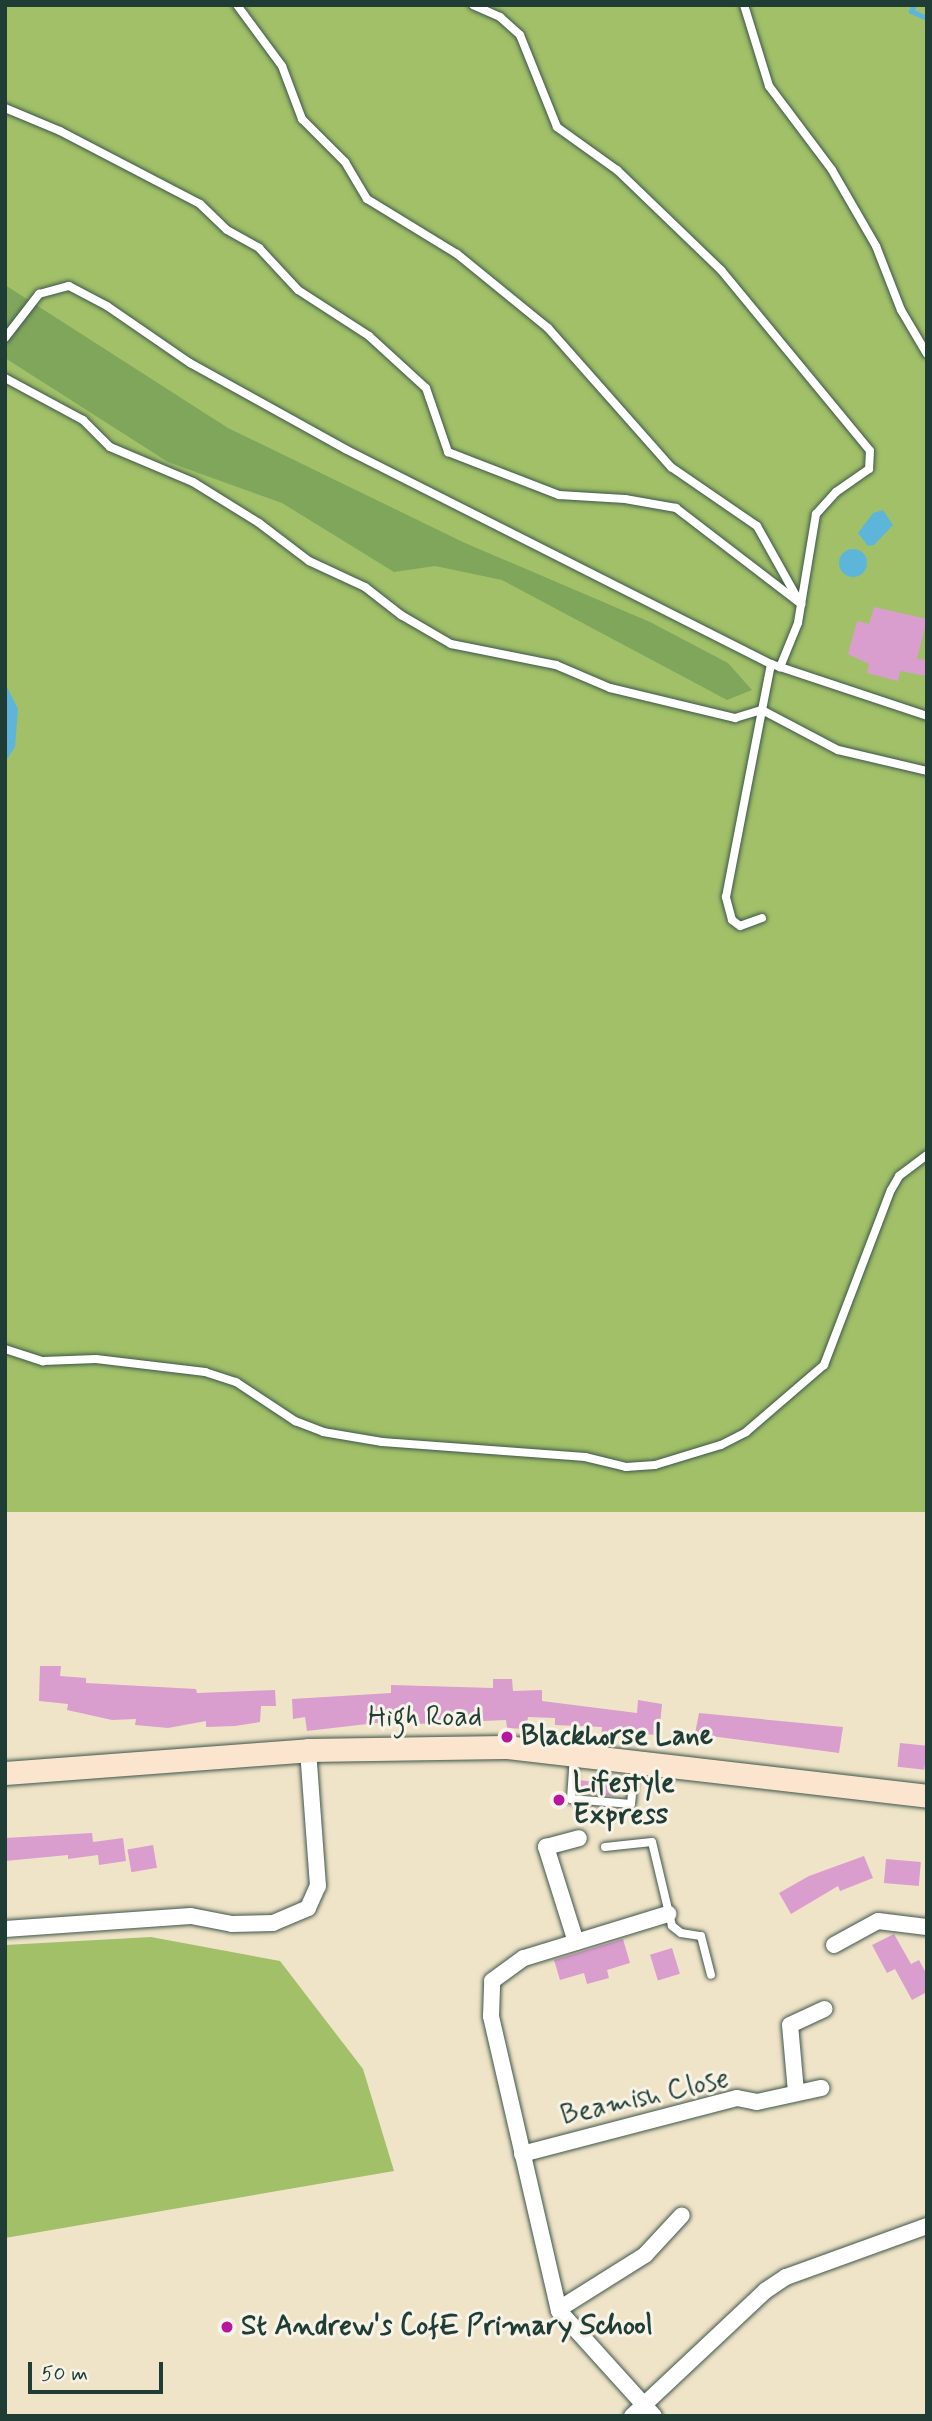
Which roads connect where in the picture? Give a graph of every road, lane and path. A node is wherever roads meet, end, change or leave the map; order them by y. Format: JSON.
{"nodes":[{"id":1,"x":237,"y":5,"type":"edge"},
{"id":2,"x":473,"y":5,"type":"edge"},
{"id":3,"x":744,"y":5,"type":"edge"},
{"id":4,"x":5,"y":108,"type":"edge"},
{"id":5,"x":5,"y":338,"type":"edge"},
{"id":6,"x":927,"y":354,"type":"edge"},
{"id":7,"x":5,"y":378,"type":"edge"},
{"id":8,"x":801,"y":604,"type":"junction"},
{"id":9,"x":771,"y":664,"type":"junction"},
{"id":10,"x":780,"y":667,"type":"junction"},
{"id":11,"x":762,"y":710,"type":"junction"},
{"id":12,"x":927,"y":716,"type":"edge"},
{"id":13,"x":927,"y":771,"type":"edge"},
{"id":14,"x":762,"y":918,"type":"dead end"},
{"id":15,"x":927,"y":1155,"type":"edge"},
{"id":16,"x":5,"y":1349,"type":"edge"},
{"id":17,"x":308,"y":1750,"type":"junction"},
{"id":18,"x":575,"y":1753,"type":"junction"},
{"id":19,"x":635,"y":1759,"type":"junction"},
{"id":20,"x":5,"y":1773,"type":"edge"},
{"id":21,"x":927,"y":1796,"type":"edge"},
{"id":22,"x":579,"y":1838,"type":"dead end"},
{"id":23,"x":605,"y":1847,"type":"dead end"},
{"id":24,"x":668,"y":1914,"type":"junction"},
{"id":25,"x":927,"y":1927,"type":"edge"},
{"id":26,"x":5,"y":1929,"type":"edge"},
{"id":27,"x":576,"y":1942,"type":"junction"},
{"id":28,"x":834,"y":1945,"type":"dead end"},
{"id":29,"x":711,"y":1975,"type":"dead end"},
{"id":30,"x":825,"y":2009,"type":"dead end"},
{"id":31,"x":821,"y":2088,"type":"dead end"},
{"id":32,"x":796,"y":2092,"type":"junction"},
{"id":33,"x":522,"y":2154,"type":"junction"},
{"id":34,"x":682,"y":2215,"type":"dead end"},
{"id":35,"x":927,"y":2226,"type":"edge"},
{"id":36,"x":559,"y":2309,"type":"junction"},
{"id":37,"x":643,"y":2412,"type":"edge"}],
"edges":[{"from":1,"to":8,"type":"lane"},
{"from":2,"to":8,"type":"lane"},
{"from":3,"to":6,"type":"lane"},
{"from":4,"to":8,"type":"lane"},
{"from":5,"to":9,"type":"lane"},
{"from":7,"to":11,"type":"lane"},
{"from":8,"to":10,"type":"lane"},
{"from":9,"to":10,"type":"lane"},
{"from":9,"to":11,"type":"lane"},
{"from":10,"to":12,"type":"lane"},
{"from":11,"to":13,"type":"lane"},
{"from":11,"to":14,"type":"lane"},
{"from":15,"to":16,"type":"lane"},
{"from":17,"to":18,"type":"main road","name":"High Road"},
{"from":17,"to":20,"type":"main road","name":"High Road"},
{"from":17,"to":26,"type":"street"},
{"from":18,"to":19,"type":"main road","name":"High Road"},
{"from":18,"to":19,"type":"lane"},
{"from":19,"to":21,"type":"main road","name":"High Road"},
{"from":22,"to":27,"type":"street"},
{"from":23,"to":24,"type":"lane"},
{"from":24,"to":27,"type":"street"},
{"from":24,"to":29,"type":"lane"},
{"from":25,"to":28,"type":"street"},
{"from":27,"to":33,"type":"street"},
{"from":30,"to":32,"type":"street"},
{"from":31,"to":32,"type":"street","name":"Beamish Close"},
{"from":32,"to":33,"type":"street","name":"Beamish Close"},
{"from":33,"to":36,"type":"street"},
{"from":34,"to":36,"type":"street"},
{"from":35,"to":37,"type":"street"},
{"from":36,"to":37,"type":"street"}]}
